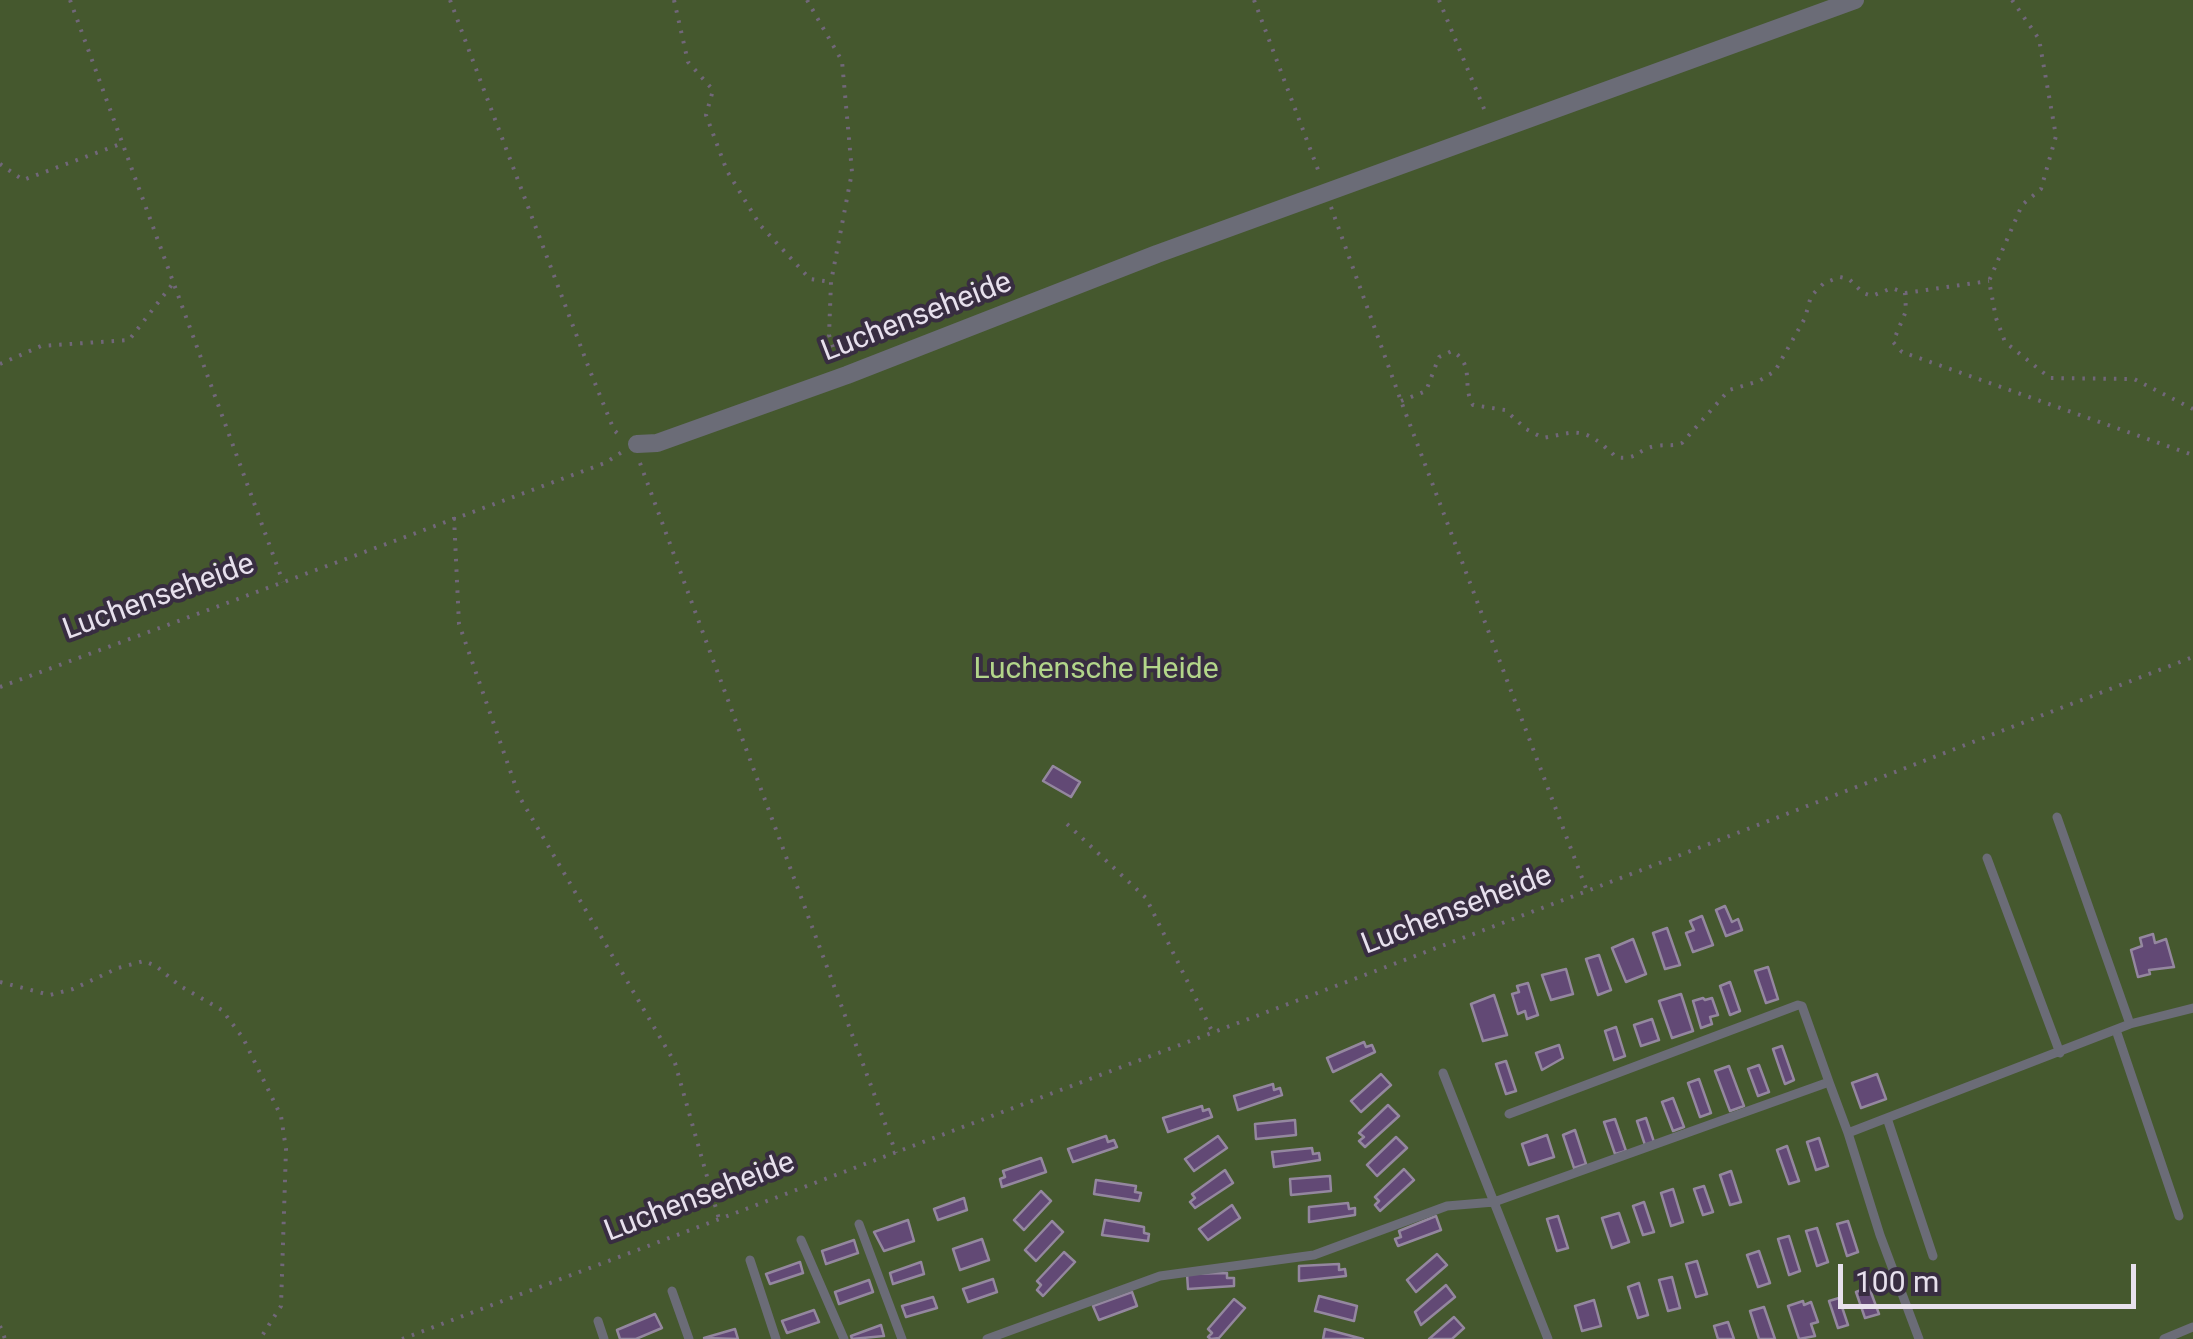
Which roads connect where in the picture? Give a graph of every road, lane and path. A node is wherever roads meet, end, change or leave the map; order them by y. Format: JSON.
{"nodes":[{"id":1,"x":70,"y":0,"type":"edge"},
{"id":2,"x":450,"y":0,"type":"edge"},
{"id":3,"x":674,"y":0,"type":"edge"},
{"id":4,"x":807,"y":0,"type":"edge"},
{"id":5,"x":1254,"y":0,"type":"edge"},
{"id":6,"x":1439,"y":0,"type":"edge"},
{"id":7,"x":1855,"y":0,"type":"edge"},
{"id":8,"x":2012,"y":0,"type":"edge"},
{"id":9,"x":1494,"y":132,"type":"junction"},
{"id":10,"x":122,"y":143,"type":"junction"},
{"id":11,"x":0,"y":164,"type":"edge"},
{"id":12,"x":1326,"y":192,"type":"junction"},
{"id":13,"x":174,"y":282,"type":"junction"},
{"id":14,"x":831,"y":282,"type":"junction"},
{"id":15,"x":1989,"y":282,"type":"junction"},
{"id":16,"x":1905,"y":293,"type":"junction"},
{"id":17,"x":0,"y":364,"type":"edge"},
{"id":18,"x":847,"y":375,"type":"junction"},
{"id":19,"x":1400,"y":402,"type":"junction"},
{"id":20,"x":2193,"y":409,"type":"edge"},
{"id":21,"x":636,"y":444,"type":"junction"},
{"id":22,"x":2193,"y":455,"type":"edge"},
{"id":23,"x":454,"y":517,"type":"junction"},
{"id":24,"x":283,"y":582,"type":"junction"},
{"id":25,"x":2193,"y":658,"type":"edge"},
{"id":26,"x":0,"y":687,"type":"edge"},
{"id":27,"x":2058,"y":817,"type":"dead end"},
{"id":28,"x":1067,"y":824,"type":"dead end"},
{"id":29,"x":1986,"y":858,"type":"dead end"},
{"id":30,"x":1587,"y":891,"type":"junction"},
{"id":31,"x":0,"y":982,"type":"edge"},
{"id":32,"x":2193,"y":1008,"type":"edge"},
{"id":33,"x":2130,"y":1024,"type":"junction"},
{"id":34,"x":2116,"y":1030,"type":"junction"},
{"id":35,"x":1214,"y":1033,"type":"junction"},
{"id":36,"x":2060,"y":1053,"type":"junction"},
{"id":37,"x":1443,"y":1072,"type":"dead end"},
{"id":38,"x":1829,"y":1082,"type":"junction"},
{"id":39,"x":1509,"y":1114,"type":"dead end"},
{"id":40,"x":1887,"y":1118,"type":"junction"},
{"id":41,"x":1848,"y":1133,"type":"junction"},
{"id":42,"x":896,"y":1153,"type":"junction"},
{"id":43,"x":1494,"y":1202,"type":"junction"},
{"id":44,"x":2179,"y":1216,"type":"dead end"},
{"id":45,"x":720,"y":1221,"type":"junction"},
{"id":46,"x":859,"y":1224,"type":"dead end"},
{"id":47,"x":800,"y":1240,"type":"dead end"},
{"id":48,"x":1932,"y":1256,"type":"dead end"},
{"id":49,"x":750,"y":1260,"type":"dead end"},
{"id":50,"x":672,"y":1291,"type":"dead end"},
{"id":51,"x":598,"y":1321,"type":"dead end"},
{"id":52,"x":0,"y":1326,"type":"edge"},
{"id":53,"x":2193,"y":1327,"type":"edge"},
{"id":54,"x":5,"y":1339,"type":"edge"},
{"id":55,"x":260,"y":1339,"type":"edge"},
{"id":56,"x":402,"y":1339,"type":"edge"},
{"id":57,"x":604,"y":1339,"type":"edge"},
{"id":58,"x":689,"y":1339,"type":"edge"},
{"id":59,"x":776,"y":1339,"type":"edge"},
{"id":60,"x":844,"y":1339,"type":"edge"},
{"id":61,"x":902,"y":1339,"type":"edge"},
{"id":62,"x":988,"y":1339,"type":"edge"},
{"id":63,"x":1548,"y":1339,"type":"edge"},
{"id":64,"x":1919,"y":1339,"type":"edge"},
{"id":65,"x":2164,"y":1339,"type":"edge"}],
"edges":[{"from":1,"to":10,"type":"path"},
{"from":2,"to":21,"type":"path"},
{"from":3,"to":14,"type":"path"},
{"from":4,"to":14,"type":"path"},
{"from":5,"to":12,"type":"path"},
{"from":6,"to":9,"type":"path"},
{"from":7,"to":9,"type":"street","name":"Luchenseheide"},
{"from":8,"to":15,"type":"path"},
{"from":9,"to":12,"type":"street","name":"Luchenseheide"},
{"from":10,"to":11,"type":"path"},
{"from":10,"to":13,"type":"path"},
{"from":12,"to":18,"type":"street","name":"Luchenseheide"},
{"from":12,"to":19,"type":"path"},
{"from":13,"to":17,"type":"path"},
{"from":13,"to":24,"type":"path"},
{"from":14,"to":18,"type":"path"},
{"from":15,"to":16,"type":"path"},
{"from":15,"to":20,"type":"path"},
{"from":16,"to":19,"type":"path"},
{"from":16,"to":22,"type":"path"},
{"from":18,"to":21,"type":"street","name":"Luchenseheide"},
{"from":19,"to":30,"type":"path"},
{"from":21,"to":23,"type":"path","name":"Luchenseheide"},
{"from":21,"to":42,"type":"path"},
{"from":23,"to":24,"type":"path","name":"Luchenseheide"},
{"from":23,"to":45,"type":"path"},
{"from":24,"to":26,"type":"path","name":"Luchenseheide"},
{"from":25,"to":30,"type":"path","name":"Luchenseheide"},
{"from":27,"to":33,"type":"lane"},
{"from":28,"to":35,"type":"path"},
{"from":29,"to":36,"type":"lane"},
{"from":30,"to":35,"type":"path","name":"Luchenseheide"},
{"from":31,"to":55,"type":"path"},
{"from":32,"to":33,"type":"lane"},
{"from":33,"to":34,"type":"lane"},
{"from":34,"to":36,"type":"lane"},
{"from":34,"to":44,"type":"lane"},
{"from":35,"to":42,"type":"path","name":"Luchenseheide"},
{"from":36,"to":40,"type":"lane"},
{"from":37,"to":43,"type":"lane"},
{"from":38,"to":39,"type":"lane"},
{"from":38,"to":41,"type":"lane"},
{"from":38,"to":43,"type":"lane"},
{"from":40,"to":41,"type":"lane"},
{"from":40,"to":48,"type":"lane"},
{"from":41,"to":64,"type":"lane"},
{"from":42,"to":45,"type":"path","name":"Luchenseheide"},
{"from":43,"to":62,"type":"lane"},
{"from":43,"to":63,"type":"lane"},
{"from":45,"to":56,"type":"path","name":"Luchenseheide"},
{"from":46,"to":61,"type":"lane"},
{"from":47,"to":60,"type":"lane"},
{"from":49,"to":59,"type":"lane"},
{"from":50,"to":58,"type":"lane"},
{"from":51,"to":57,"type":"lane"},
{"from":52,"to":54,"type":"path"},
{"from":53,"to":65,"type":"lane"}]}
